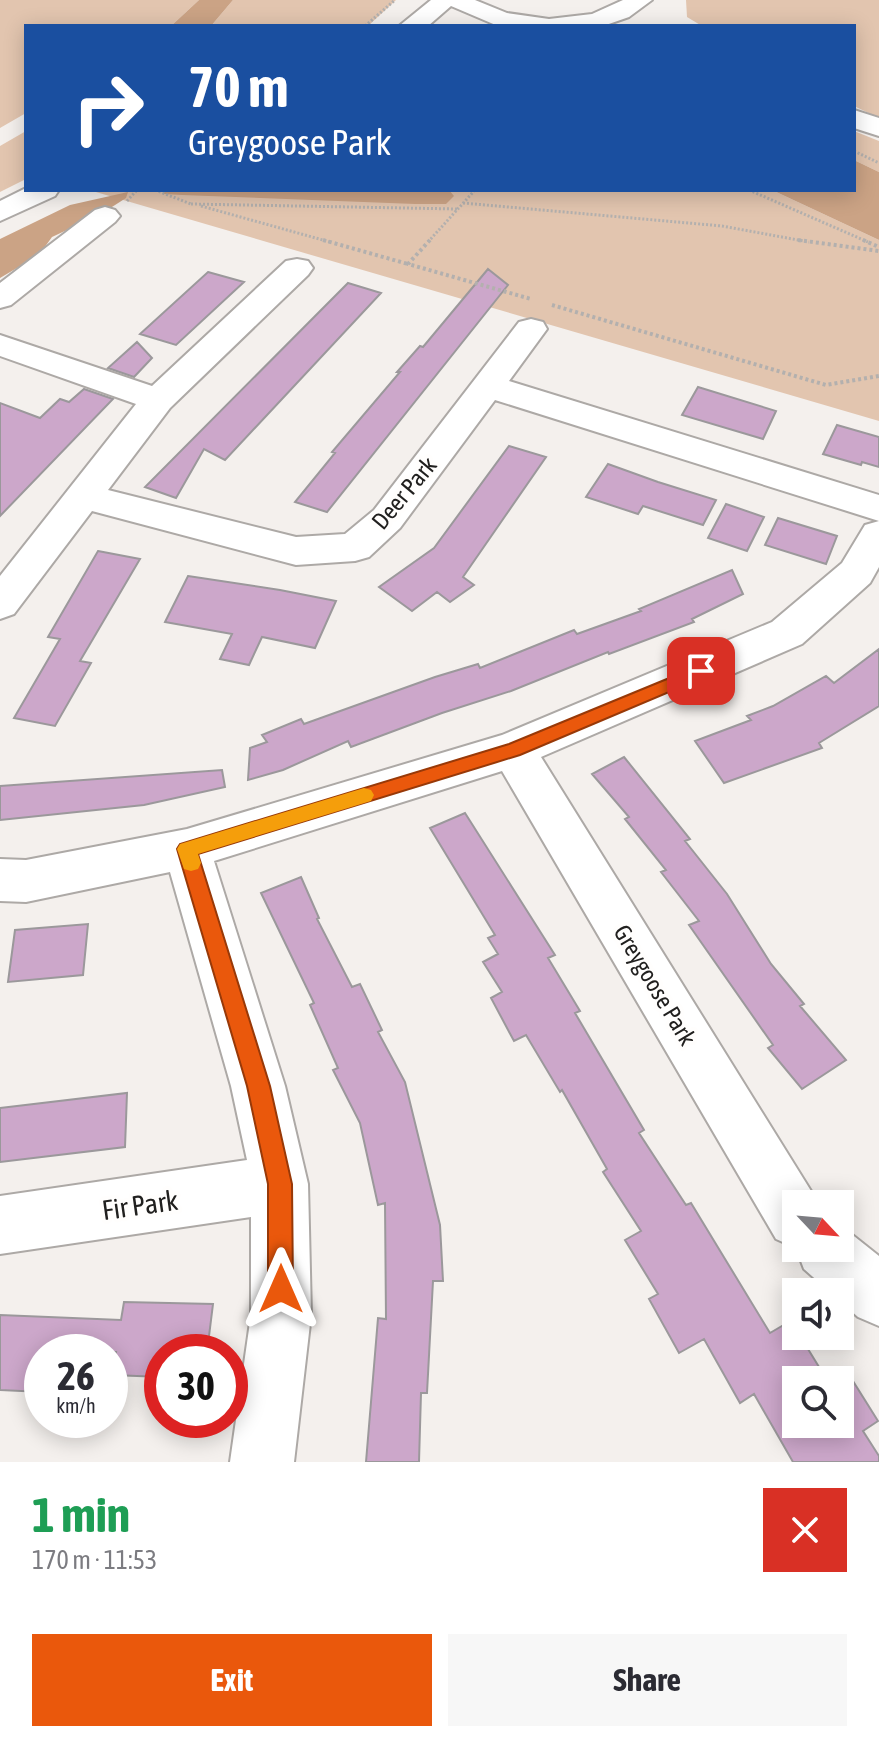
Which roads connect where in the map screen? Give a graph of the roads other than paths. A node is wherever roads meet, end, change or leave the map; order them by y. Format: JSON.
{"nodes":[{"id":1,"x":444,"y":0,"type":"edge"},
{"id":2,"x":458,"y":0,"type":"edge"},
{"id":3,"x":642,"y":0,"type":"edge"},
{"id":4,"x":661,"y":21,"type":"dead end"},
{"id":5,"x":414,"y":24,"type":"edge"},
{"id":6,"x":517,"y":24,"type":"edge"},
{"id":7,"x":580,"y":24,"type":"edge"},
{"id":8,"x":856,"y":119,"type":"edge"},
{"id":9,"x":879,"y":128,"type":"edge"},
{"id":10,"x":41,"y":192,"type":"edge"},
{"id":11,"x":0,"y":212,"type":"edge"},
{"id":12,"x":105,"y":216,"type":"dead end"},
{"id":13,"x":297,"y":268,"type":"dead end"},
{"id":14,"x":0,"y":298,"type":"edge"},
{"id":15,"x":531,"y":329,"type":"dead end"},
{"id":16,"x":0,"y":345,"type":"edge"},
{"id":17,"x":488,"y":386,"type":"junction"},
{"id":18,"x":158,"y":400,"type":"junction"},
{"id":19,"x":84,"y":496,"type":"junction"},
{"id":20,"x":879,"y":508,"type":"edge"},
{"id":21,"x":879,"y":534,"type":"edge"},
{"id":22,"x":0,"y":604,"type":"edge"},
{"id":23,"x":513,"y":750,"type":"junction"},
{"id":24,"x":187,"y":849,"type":"junction"},
{"id":25,"x":0,"y":880,"type":"edge"},
{"id":26,"x":280,"y":1184,"type":"junction"},
{"id":27,"x":782,"y":1196,"type":"edge"},
{"id":28,"x":0,"y":1225,"type":"edge"},
{"id":29,"x":841,"y":1262,"type":"edge"},
{"id":30,"x":879,"y":1296,"type":"edge"},
{"id":31,"x":262,"y":1462,"type":"edge"}],
"edges":[{"from":1,"to":5,"type":"street"},
{"from":2,"to":6,"type":"street"},
{"from":3,"to":4,"type":"street"},
{"from":3,"to":7,"type":"street"},
{"from":8,"to":9,"type":"street"},
{"from":10,"to":11,"type":"street"},
{"from":12,"to":14,"type":"street"},
{"from":13,"to":18,"type":"street"},
{"from":15,"to":17,"type":"street","name":"Deer Park"},
{"from":16,"to":18,"type":"street"},
{"from":17,"to":19,"type":"street","name":"Deer Park"},
{"from":17,"to":20,"type":"street"},
{"from":18,"to":19,"type":"street"},
{"from":19,"to":22,"type":"street"},
{"from":21,"to":23,"type":"street"},
{"from":23,"to":24,"type":"street"},
{"from":23,"to":27,"type":"street","name":"Greygoose Park"},
{"from":24,"to":25,"type":"street"},
{"from":24,"to":26,"type":"street"},
{"from":26,"to":28,"type":"street","name":"Fir Park"},
{"from":26,"to":31,"type":"street"},
{"from":29,"to":30,"type":"street"}]}
